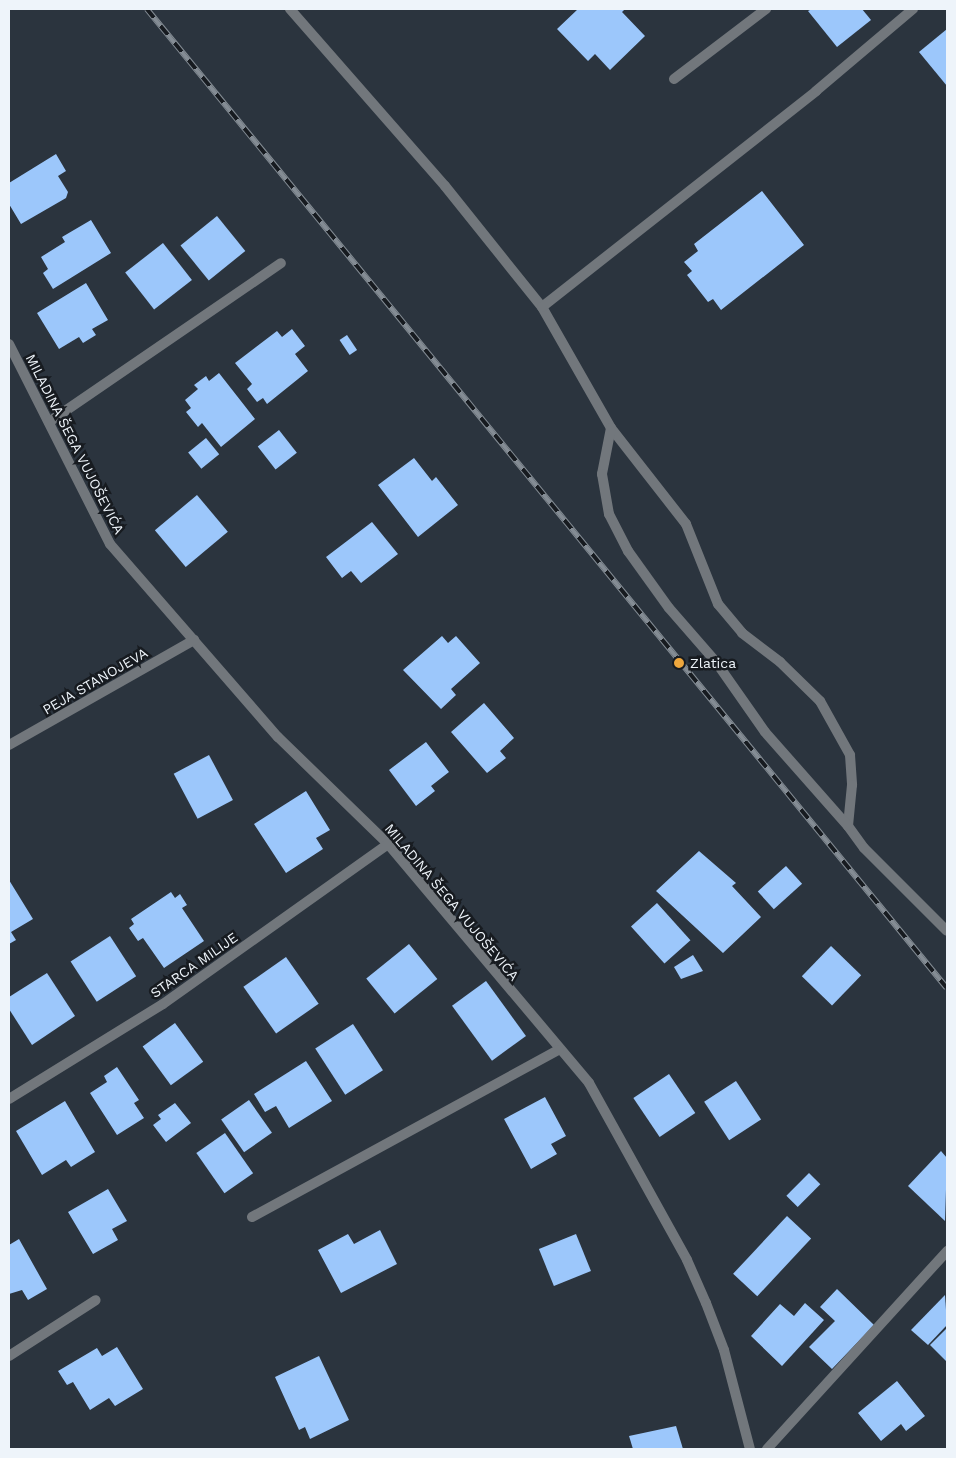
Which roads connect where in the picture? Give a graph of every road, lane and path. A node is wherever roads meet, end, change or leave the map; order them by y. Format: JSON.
{"nodes":[{"id":1,"x":290,"y":9,"type":"edge"},
{"id":2,"x":766,"y":9,"type":"edge"},
{"id":3,"x":914,"y":9,"type":"edge"},
{"id":4,"x":674,"y":80,"type":"dead end"},
{"id":5,"x":281,"y":263,"type":"dead end"},
{"id":6,"x":542,"y":308,"type":"junction"},
{"id":7,"x":9,"y":344,"type":"edge"},
{"id":8,"x":49,"y":422,"type":"junction"},
{"id":9,"x":612,"y":428,"type":"junction"},
{"id":10,"x":194,"y":640,"type":"junction"},
{"id":11,"x":9,"y":746,"type":"edge"},
{"id":12,"x":848,"y":826,"type":"junction"},
{"id":13,"x":388,"y":844,"type":"junction"},
{"id":14,"x":947,"y":931,"type":"edge"},
{"id":15,"x":558,"y":1050,"type":"junction"},
{"id":16,"x":9,"y":1098,"type":"edge"},
{"id":17,"x":252,"y":1217,"type":"dead end"},
{"id":18,"x":947,"y":1251,"type":"edge"},
{"id":19,"x":96,"y":1300,"type":"dead end"},
{"id":20,"x":9,"y":1356,"type":"edge"},
{"id":21,"x":750,"y":1449,"type":"edge"},
{"id":22,"x":767,"y":1449,"type":"edge"}],
"edges":[{"from":1,"to":6,"type":"street"},
{"from":2,"to":4,"type":"street"},
{"from":3,"to":6,"type":"street"},
{"from":5,"to":8,"type":"street"},
{"from":6,"to":9,"type":"street"},
{"from":7,"to":8,"type":"street","name":"MILADINA ŠEGA VUJOŠEVIĆA"},
{"from":8,"to":10,"type":"street","name":"MILADINA ŠEGA VUJOŠEVIĆA"},
{"from":9,"to":12,"type":"street"},
{"from":9,"to":12,"type":"street"},
{"from":10,"to":11,"type":"street","name":"PEJA STANOJEVA"},
{"from":10,"to":13,"type":"street","name":"MILADINA ŠEGA VUJOŠEVIĆA"},
{"from":12,"to":14,"type":"street"},
{"from":13,"to":15,"type":"street","name":"MILADINA ŠEGA VUJOŠEVIĆA"},
{"from":13,"to":16,"type":"street","name":"STARCA MILIJE"},
{"from":15,"to":17,"type":"street"},
{"from":15,"to":21,"type":"street","name":"MILADINA ŠEGA VUJOŠEVIĆA"},
{"from":18,"to":22,"type":"street"},
{"from":19,"to":20,"type":"street"}]}
